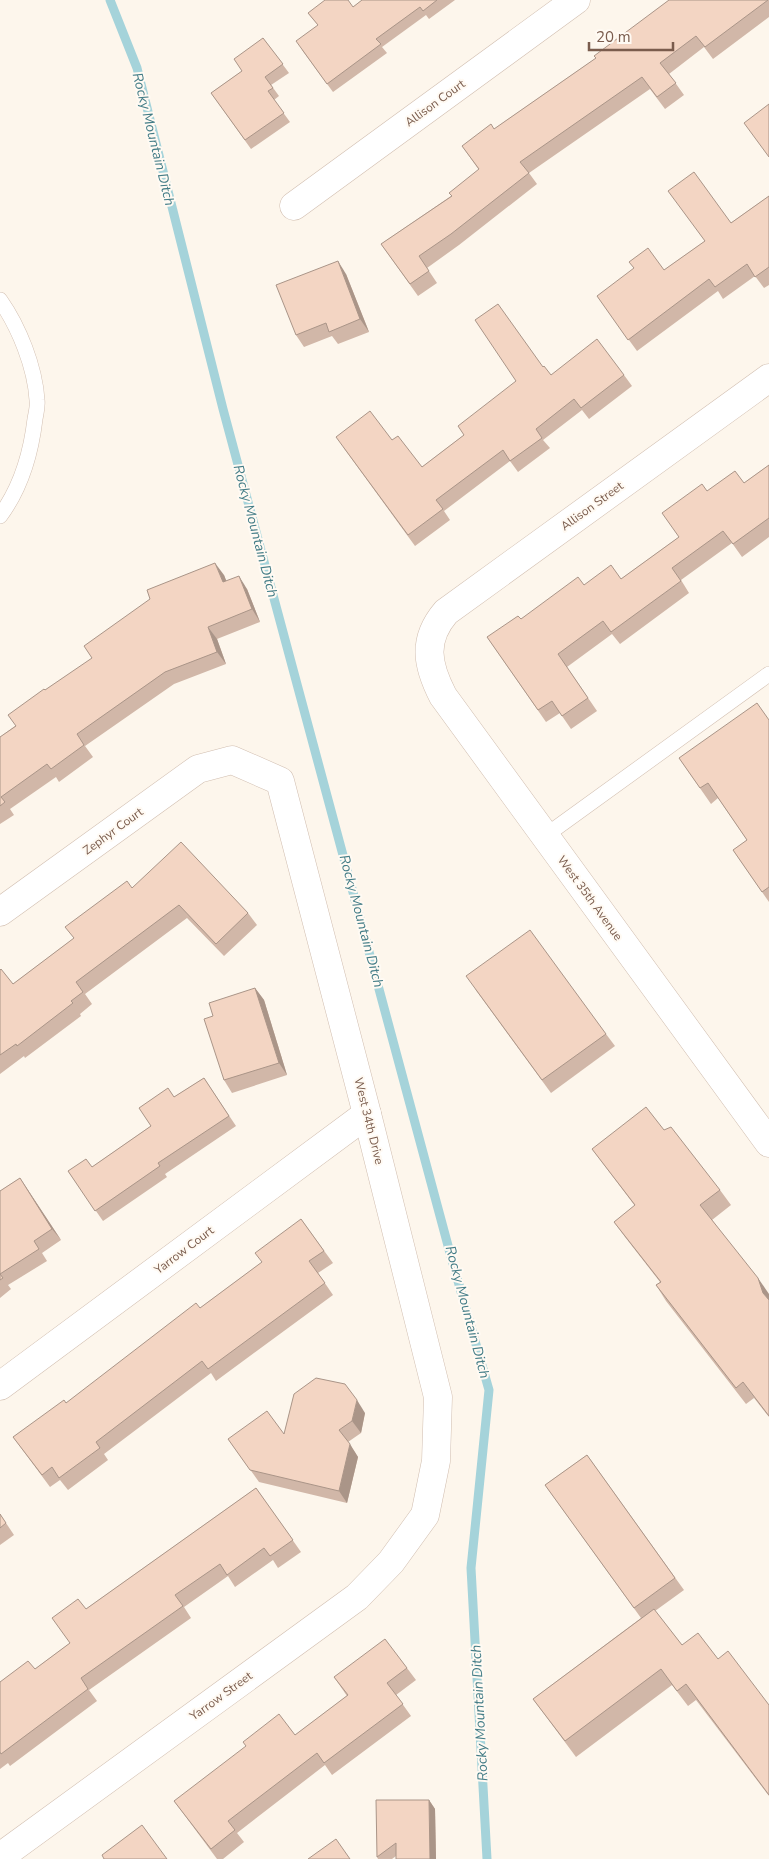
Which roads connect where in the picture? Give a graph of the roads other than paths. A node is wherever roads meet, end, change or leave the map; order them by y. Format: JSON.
{"nodes":[{"id":1,"x":576,"y":0,"type":"edge"},
{"id":2,"x":294,"y":206,"type":"dead end"},
{"id":3,"x":0,"y":300,"type":"edge"},
{"id":4,"x":769,"y":378,"type":"edge"},
{"id":5,"x":0,"y":516,"type":"edge"},
{"id":6,"x":430,"y":646,"type":"joint"},
{"id":7,"x":769,"y":674,"type":"edge"},
{"id":8,"x":232,"y":760,"type":"joint"},
{"id":9,"x":545,"y":836,"type":"junction"},
{"id":10,"x":0,"y":912,"type":"edge"},
{"id":11,"x":367,"y":1114,"type":"junction"},
{"id":12,"x":764,"y":1127,"type":"edge"},
{"id":13,"x":0,"y":1386,"type":"edge"},
{"id":14,"x":425,"y":1515,"type":"joint"},
{"id":15,"x":0,"y":1858,"type":"edge"}],
"edges":[{"from":1,"to":2,"type":"street","name":"Allison Court"},
{"from":3,"to":5,"type":"lane"},
{"from":4,"to":6,"type":"street","name":"Allison Street"},
{"from":6,"to":9,"type":"street","name":"West 35th Avenue"},
{"from":7,"to":9,"type":"lane"},
{"from":8,"to":10,"type":"street","name":"Zephyr Court"},
{"from":8,"to":11,"type":"street","name":"West 34th Drive"},
{"from":9,"to":12,"type":"street","name":"West 35th Avenue"},
{"from":11,"to":13,"type":"street","name":"Yarrow Court"},
{"from":11,"to":14,"type":"street","name":"West 34th Drive"},
{"from":14,"to":15,"type":"street","name":"Yarrow Street"}]}
